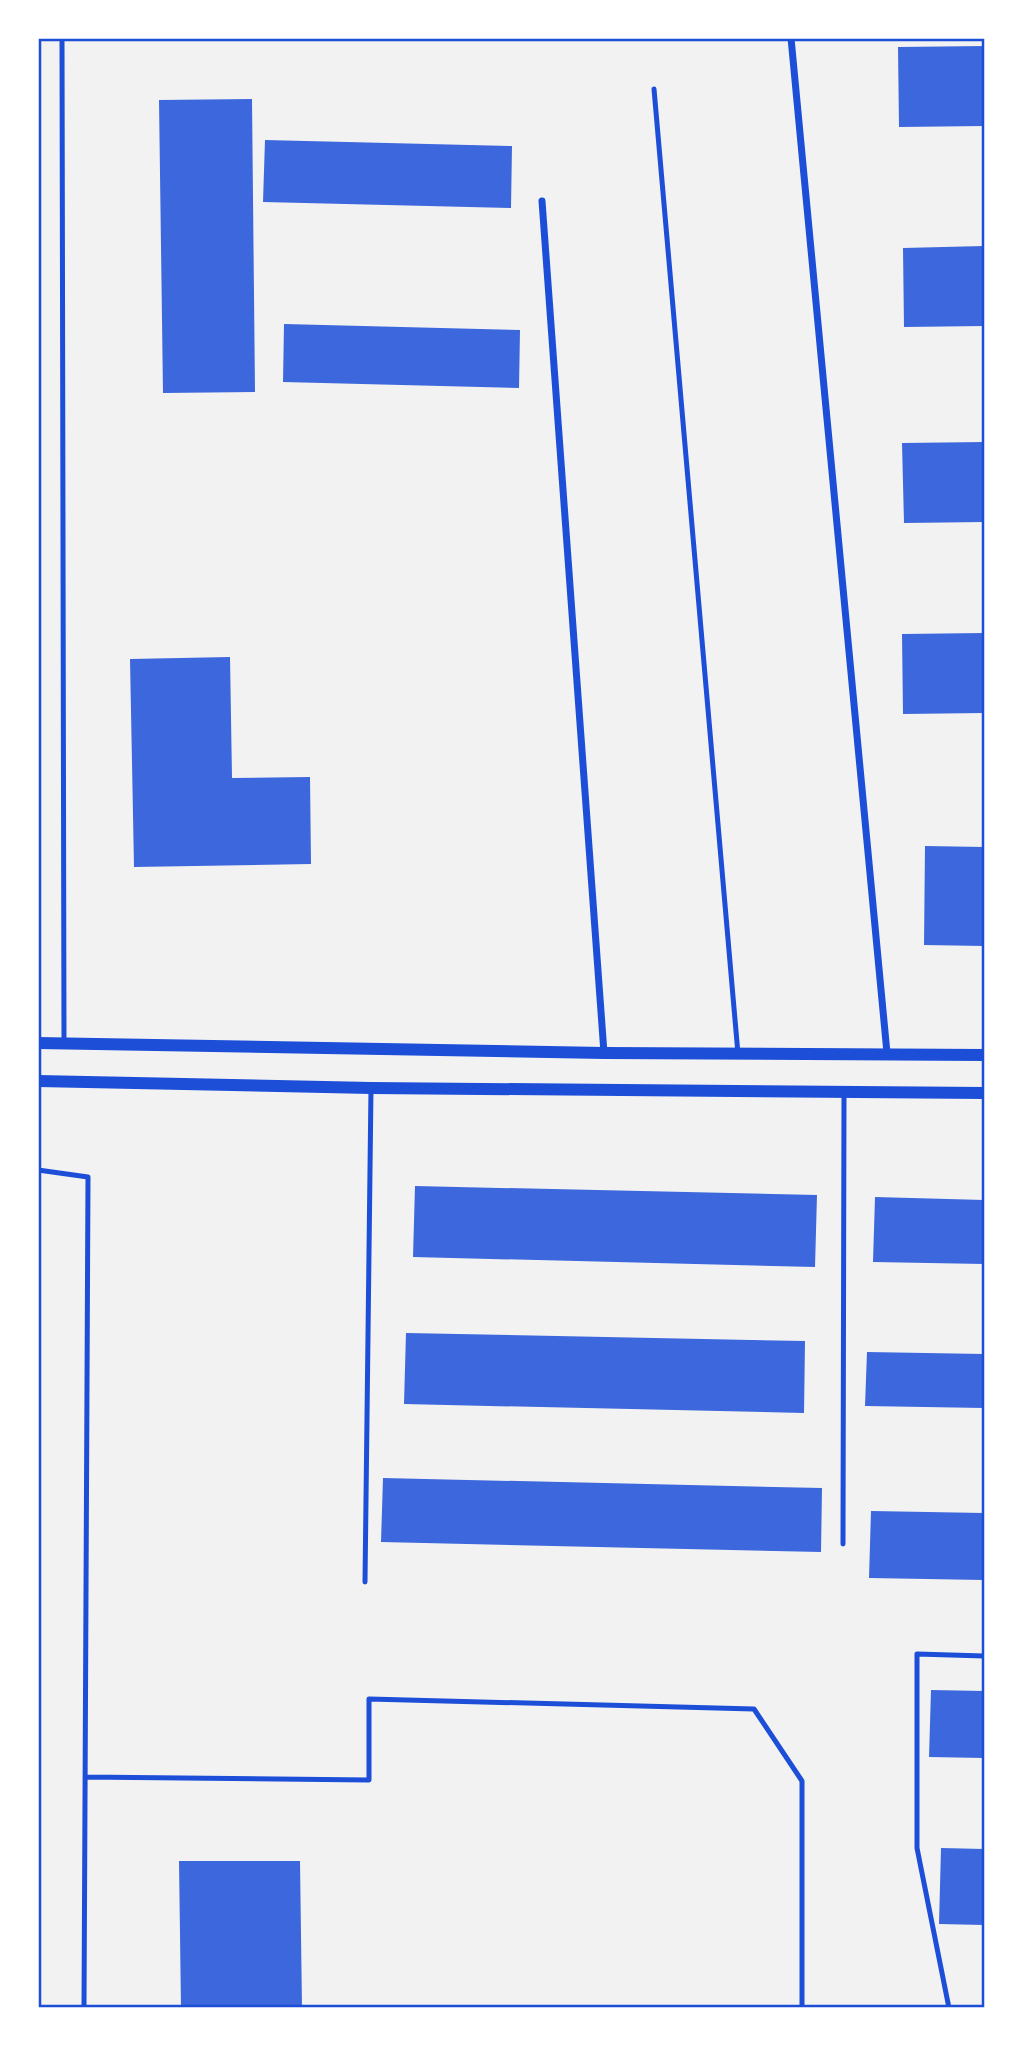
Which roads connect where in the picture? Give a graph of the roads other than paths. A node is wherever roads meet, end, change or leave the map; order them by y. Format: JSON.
{"nodes":[{"id":1,"x":62,"y":38,"type":"edge"},
{"id":2,"x":791,"y":38,"type":"edge"},
{"id":3,"x":654,"y":89,"type":"dead end"},
{"id":4,"x":542,"y":201,"type":"dead end"},
{"id":5,"x":38,"y":1042,"type":"edge"},
{"id":6,"x":64,"y":1043,"type":"junction"},
{"id":7,"x":604,"y":1053,"type":"junction"},
{"id":8,"x":887,"y":1053,"type":"junction"},
{"id":9,"x":738,"y":1054,"type":"junction"},
{"id":10,"x":985,"y":1055,"type":"edge"},
{"id":11,"x":38,"y":1082,"type":"edge"},
{"id":12,"x":371,"y":1088,"type":"junction"},
{"id":13,"x":844,"y":1092,"type":"junction"},
{"id":14,"x":985,"y":1093,"type":"edge"},
{"id":15,"x":38,"y":1170,"type":"edge"},
{"id":16,"x":843,"y":1544,"type":"dead end"},
{"id":17,"x":365,"y":1582,"type":"dead end"},
{"id":18,"x":985,"y":1656,"type":"edge"},
{"id":19,"x":85,"y":1777,"type":"junction"},
{"id":20,"x":84,"y":2007,"type":"edge"},
{"id":21,"x":802,"y":2007,"type":"edge"},
{"id":22,"x":949,"y":2007,"type":"edge"}],
"edges":[{"from":1,"to":6,"type":"lane"},
{"from":2,"to":8,"type":"street"},
{"from":3,"to":9,"type":"lane"},
{"from":4,"to":7,"type":"street"},
{"from":5,"to":6,"type":"street"},
{"from":6,"to":7,"type":"street"},
{"from":7,"to":9,"type":"street"},
{"from":8,"to":9,"type":"street"},
{"from":8,"to":10,"type":"street"},
{"from":11,"to":12,"type":"street"},
{"from":12,"to":13,"type":"street"},
{"from":12,"to":17,"type":"lane"},
{"from":13,"to":14,"type":"street"},
{"from":13,"to":16,"type":"lane"},
{"from":15,"to":19,"type":"lane"},
{"from":18,"to":22,"type":"lane"},
{"from":19,"to":20,"type":"lane"},
{"from":19,"to":21,"type":"lane"}]}
